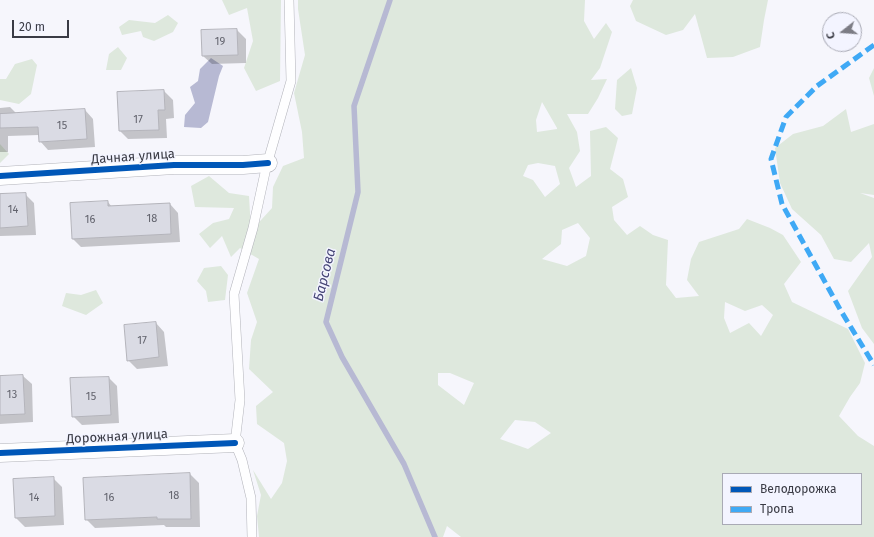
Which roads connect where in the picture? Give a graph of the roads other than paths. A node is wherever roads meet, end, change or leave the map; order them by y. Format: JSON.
{"nodes":[{"id":1,"x":288,"y":0,"type":"edge"},
{"id":2,"x":268,"y":163,"type":"junction"},
{"id":3,"x":0,"y":176,"type":"edge"},
{"id":4,"x":234,"y":444,"type":"junction"},
{"id":5,"x":0,"y":453,"type":"edge"},
{"id":6,"x":252,"y":537,"type":"edge"}],
"edges":[{"from":1,"to":2,"type":"lane"},
{"from":2,"to":3,"type":"street","name":"Дачная улица"},
{"from":2,"to":4,"type":"lane"},
{"from":4,"to":5,"type":"street","name":"Дорожная улица"},
{"from":4,"to":6,"type":"lane"}]}
